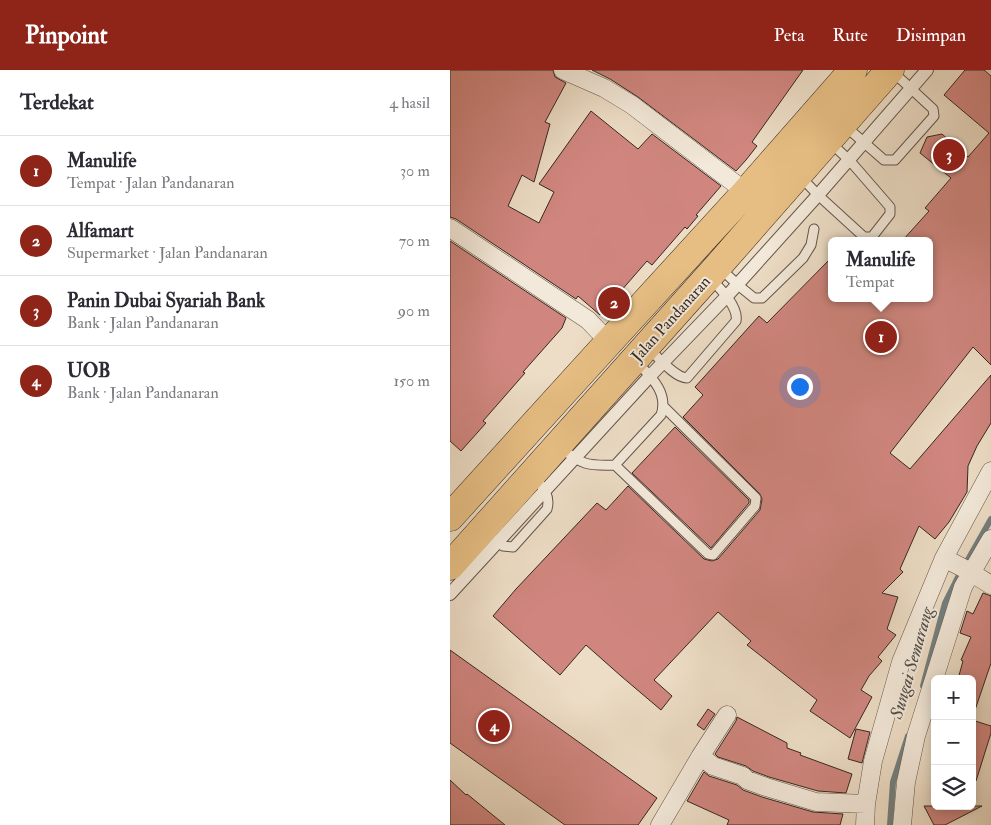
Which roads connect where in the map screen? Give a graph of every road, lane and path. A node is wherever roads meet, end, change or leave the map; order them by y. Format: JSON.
{"nodes":[{"id":1,"x":563,"y":70,"type":"edge"},
{"id":2,"x":852,"y":70,"type":"edge"},
{"id":3,"x":890,"y":70,"type":"edge"},
{"id":4,"x":927,"y":70,"type":"edge"},
{"id":5,"x":911,"y":88,"type":"junction"},
{"id":6,"x":836,"y":131,"type":"junction"},
{"id":7,"x":864,"y":143,"type":"junction"},
{"id":8,"x":848,"y":160,"type":"junction"},
{"id":9,"x":798,"y":174,"type":"junction"},
{"id":10,"x":746,"y":192,"type":"junction"},
{"id":11,"x":818,"y":195,"type":"junction"},
{"id":12,"x":450,"y":228,"type":"edge"},
{"id":13,"x":814,"y":230,"type":"dead end"},
{"id":14,"x":723,"y":280,"type":"junction"},
{"id":15,"x":608,"y":342,"type":"junction"},
{"id":16,"x":648,"y":361,"type":"junction"},
{"id":17,"x":664,"y":408,"type":"junction"},
{"id":18,"x":566,"y":452,"type":"junction"},
{"id":19,"x":615,"y":465,"type":"junction"},
{"id":20,"x":991,"y":471,"type":"edge"},
{"id":21,"x":450,"y":516,"type":"edge"},
{"id":22,"x":490,"y":536,"type":"junction"},
{"id":23,"x":991,"y":539,"type":"edge"},
{"id":24,"x":946,"y":559,"type":"junction"},
{"id":25,"x":450,"y":566,"type":"edge"},
{"id":26,"x":969,"y":571,"type":"junction"},
{"id":27,"x":991,"y":585,"type":"edge"},
{"id":28,"x":450,"y":594,"type":"edge"},
{"id":29,"x":727,"y":715,"type":"dead end"},
{"id":30,"x":700,"y":757,"type":"junction"},
{"id":31,"x":866,"y":804,"type":"junction"},
{"id":32,"x":661,"y":825,"type":"edge"},
{"id":33,"x":865,"y":825,"type":"edge"},
{"id":34,"x":902,"y":825,"type":"edge"}],
"edges":[{"from":1,"to":10,"type":"street"},
{"from":2,"to":10,"type":"main road","name":"Jalan Pandanaran"},
{"from":3,"to":5,"type":"lane"},
{"from":3,"to":6,"type":"main road","name":"Jalan Pandanaran"},
{"from":4,"to":5,"type":"street"},
{"from":5,"to":7,"type":"street"},
{"from":5,"to":7,"type":"lane"},
{"from":6,"to":7,"type":"lane"},
{"from":6,"to":8,"type":"lane"},
{"from":6,"to":9,"type":"main road","name":"Jalan Pandanaran"},
{"from":7,"to":8,"type":"street"},
{"from":8,"to":11,"type":"street"},
{"from":8,"to":11,"type":"lane"},
{"from":9,"to":11,"type":"lane"},
{"from":9,"to":14,"type":"main road","name":"Jalan Pandanaran"},
{"from":10,"to":15,"type":"main road","name":"Jalan Pandanaran"},
{"from":11,"to":14,"type":"street"},
{"from":12,"to":15,"type":"street"},
{"from":13,"to":14,"type":"lane"},
{"from":14,"to":16,"type":"main road","name":"Jalan Pandanaran"},
{"from":14,"to":16,"type":"lane"},
{"from":15,"to":21,"type":"main road","name":"Jalan Pandanaran"},
{"from":16,"to":17,"type":"lane"},
{"from":16,"to":18,"type":"main road","name":"Jalan Pandanaran"},
{"from":17,"to":19,"type":"lane"},
{"from":17,"to":19,"type":"lane"},
{"from":18,"to":19,"type":"lane"},
{"from":18,"to":22,"type":"main road","name":"Jalan Pandanaran"},
{"from":20,"to":24,"type":"street"},
{"from":22,"to":25,"type":"main road","name":"Jalan Pandanaran"},
{"from":22,"to":28,"type":"street"},
{"from":23,"to":26,"type":"street"},
{"from":24,"to":26,"type":"street"},
{"from":24,"to":31,"type":"street"},
{"from":26,"to":27,"type":"street"},
{"from":26,"to":34,"type":"street"},
{"from":29,"to":30,"type":"street"},
{"from":30,"to":31,"type":"street"},
{"from":30,"to":32,"type":"street"},
{"from":31,"to":33,"type":"street"}]}
